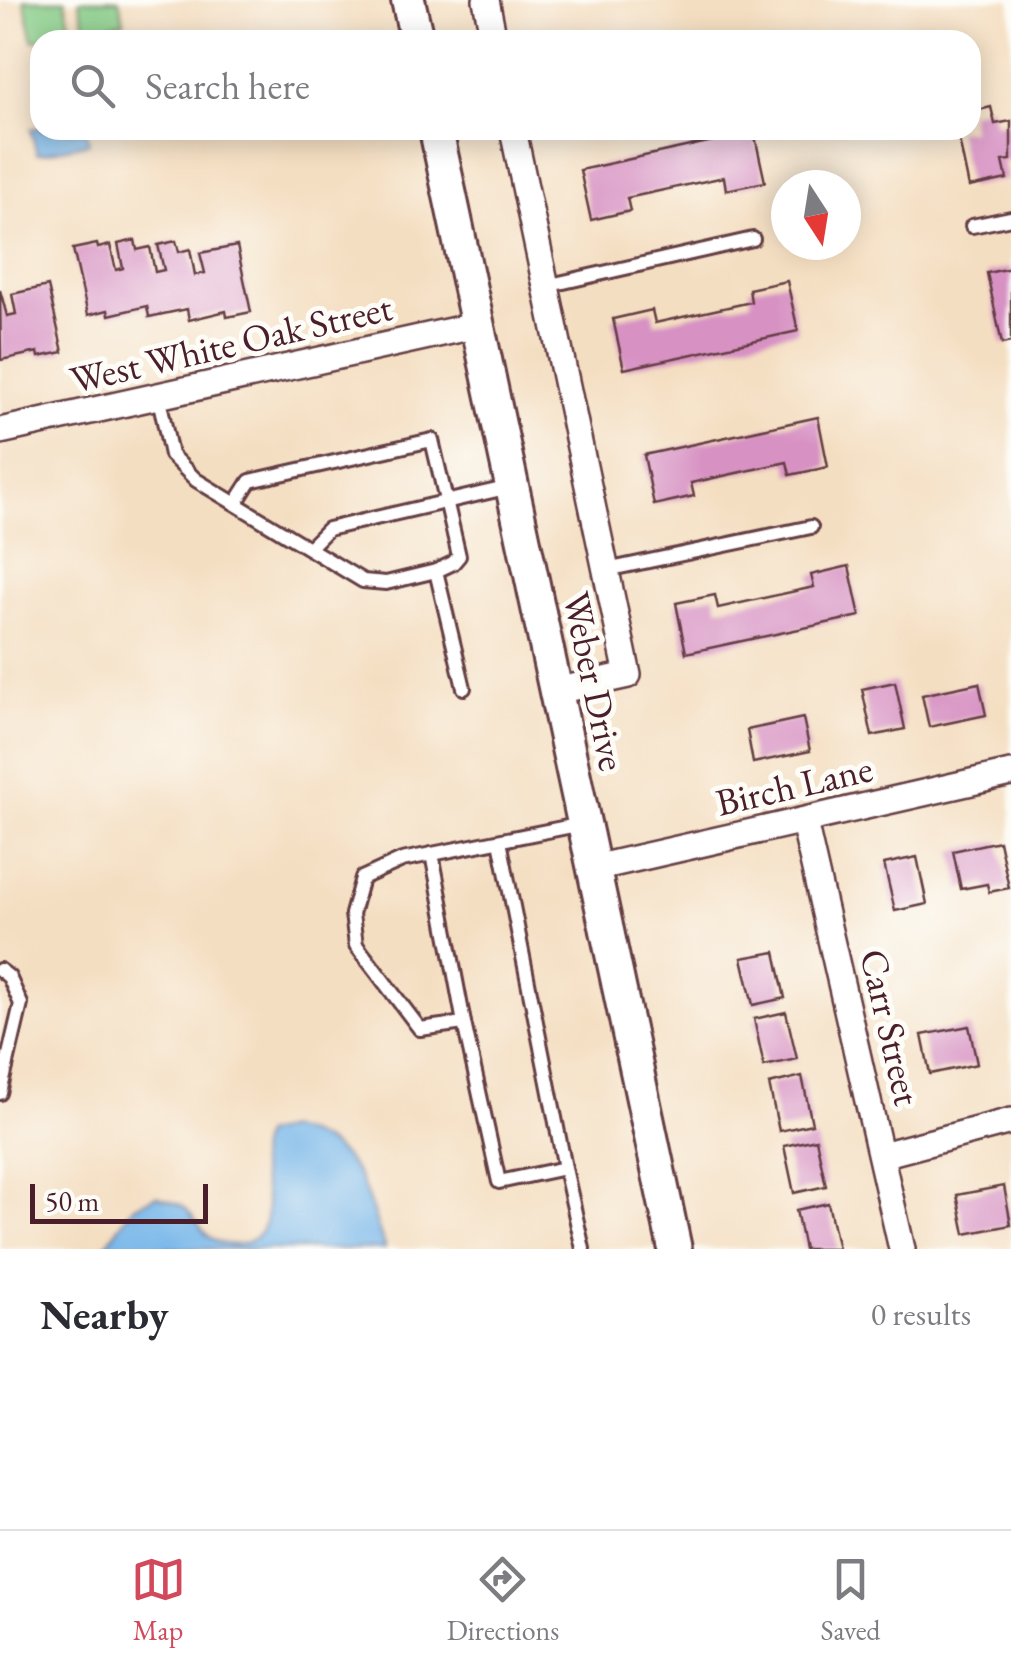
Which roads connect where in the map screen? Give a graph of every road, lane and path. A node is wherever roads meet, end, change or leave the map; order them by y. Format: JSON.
{"nodes":[{"id":1,"x":408,"y":0,"type":"edge"},
{"id":2,"x":486,"y":0,"type":"edge"},
{"id":3,"x":415,"y":30,"type":"edge"},
{"id":4,"x":492,"y":30,"type":"edge"},
{"id":5,"x":438,"y":140,"type":"edge"},
{"id":6,"x":515,"y":140,"type":"edge"},
{"id":7,"x":1011,"y":218,"type":"edge"},
{"id":8,"x":972,"y":226,"type":"dead end"},
{"id":9,"x":753,"y":240,"type":"dead end"},
{"id":10,"x":546,"y":286,"type":"junction"},
{"id":11,"x":478,"y":325,"type":"junction"},
{"id":12,"x":159,"y":398,"type":"junction"},
{"id":13,"x":0,"y":431,"type":"edge"},
{"id":14,"x":512,"y":487,"type":"junction"},
{"id":15,"x":446,"y":502,"type":"junction"},
{"id":16,"x":236,"y":504,"type":"junction"},
{"id":17,"x":810,"y":527,"type":"dead end"},
{"id":18,"x":310,"y":547,"type":"junction"},
{"id":19,"x":606,"y":570,"type":"junction"},
{"id":20,"x":436,"y":571,"type":"junction"},
{"id":21,"x":464,"y":688,"type":"dead end"},
{"id":22,"x":556,"y":691,"type":"junction"},
{"id":23,"x":1011,"y":773,"type":"edge"},
{"id":24,"x":804,"y":822,"type":"junction"},
{"id":25,"x":584,"y":824,"type":"junction"},
{"id":26,"x":500,"y":841,"type":"junction"},
{"id":27,"x":432,"y":854,"type":"junction"},
{"id":28,"x":594,"y":868,"type":"junction"},
{"id":29,"x":0,"y":970,"type":"edge"},
{"id":30,"x":464,"y":1023,"type":"junction"},
{"id":31,"x":0,"y":1093,"type":"edge"},
{"id":32,"x":1011,"y":1121,"type":"edge"},
{"id":33,"x":882,"y":1155,"type":"junction"},
{"id":34,"x":565,"y":1168,"type":"junction"},
{"id":35,"x":583,"y":1249,"type":"edge"},
{"id":36,"x":676,"y":1249,"type":"edge"},
{"id":37,"x":902,"y":1249,"type":"edge"}],
"edges":[{"from":1,"to":3,"type":"street"},
{"from":2,"to":4,"type":"street"},
{"from":5,"to":11,"type":"street","name":"Weber Drive"},
{"from":6,"to":10,"type":"street"},
{"from":7,"to":8,"type":"lane"},
{"from":9,"to":10,"type":"lane"},
{"from":10,"to":19,"type":"street"},
{"from":11,"to":12,"type":"street","name":"West White Oak Street"},
{"from":11,"to":14,"type":"street","name":"Weber Drive"},
{"from":12,"to":13,"type":"street","name":"West White Oak Street"},
{"from":12,"to":16,"type":"lane"},
{"from":14,"to":15,"type":"lane"},
{"from":14,"to":22,"type":"street","name":"Weber Drive"},
{"from":15,"to":16,"type":"lane"},
{"from":15,"to":18,"type":"lane"},
{"from":15,"to":20,"type":"lane"},
{"from":16,"to":18,"type":"lane"},
{"from":17,"to":19,"type":"lane"},
{"from":18,"to":20,"type":"lane"},
{"from":19,"to":22,"type":"street"},
{"from":20,"to":21,"type":"lane"},
{"from":22,"to":25,"type":"street","name":"Weber Drive"},
{"from":23,"to":24,"type":"street","name":"Birch Lane"},
{"from":24,"to":28,"type":"street","name":"Birch Lane"},
{"from":24,"to":33,"type":"street","name":"Carr Street"},
{"from":25,"to":26,"type":"lane"},
{"from":25,"to":28,"type":"street","name":"Weber Drive"},
{"from":26,"to":27,"type":"lane"},
{"from":26,"to":34,"type":"lane"},
{"from":27,"to":30,"type":"lane"},
{"from":27,"to":30,"type":"lane"},
{"from":28,"to":36,"type":"street","name":"Weber Drive"},
{"from":29,"to":31,"type":"lane"},
{"from":30,"to":34,"type":"lane"},
{"from":32,"to":33,"type":"street"},
{"from":33,"to":37,"type":"street","name":"Carr Street"},
{"from":34,"to":35,"type":"lane"}]}
